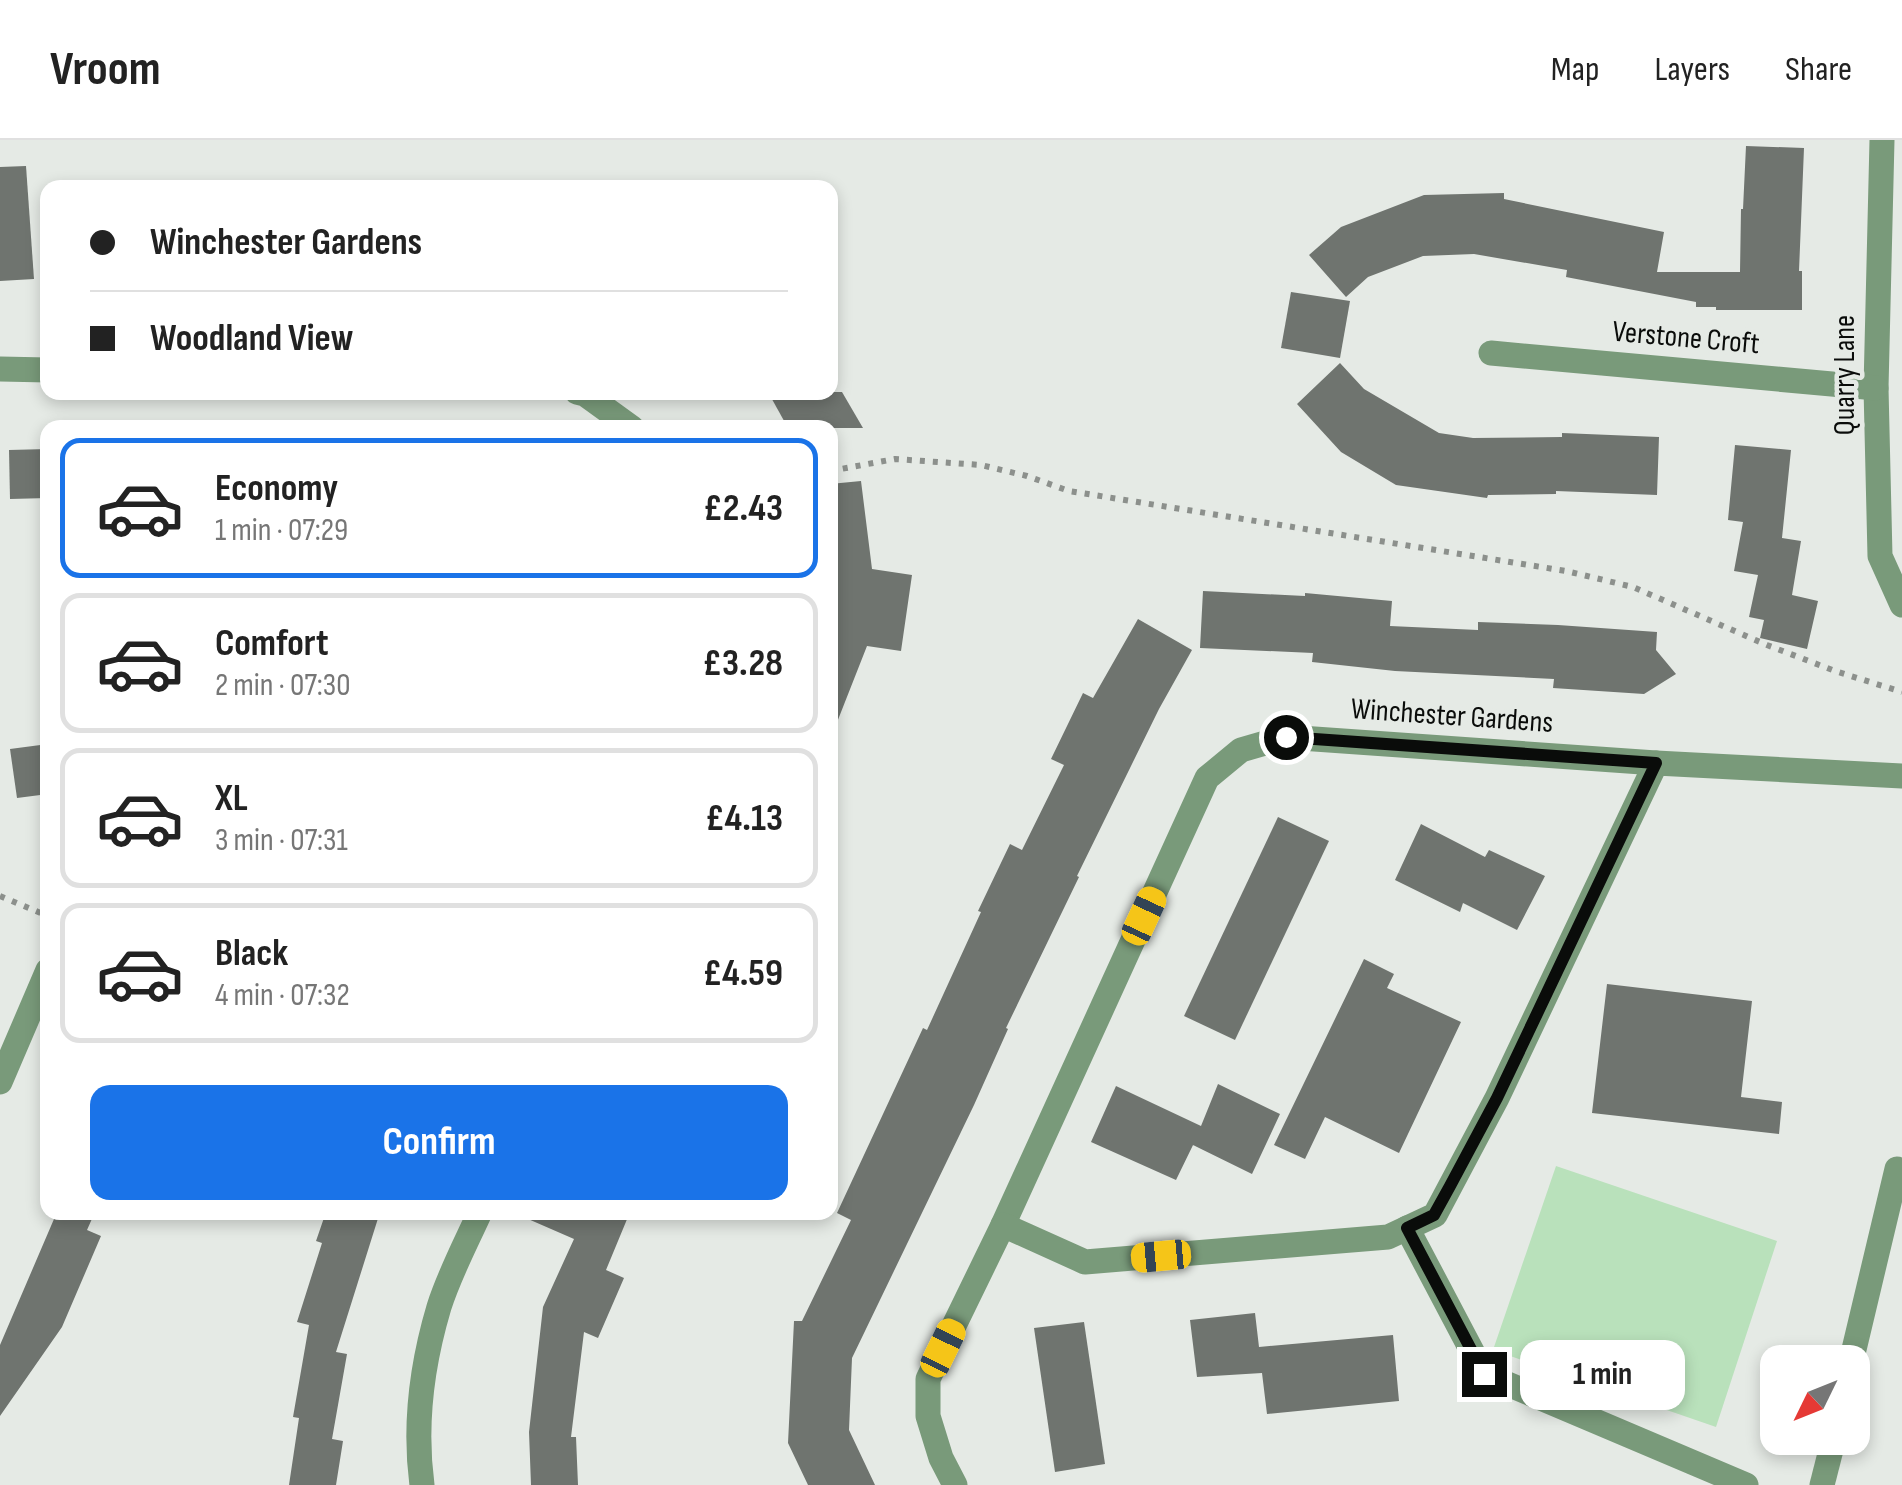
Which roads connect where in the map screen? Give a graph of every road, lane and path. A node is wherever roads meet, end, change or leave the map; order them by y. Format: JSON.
{"nodes":[{"id":1,"x":1882,"y":140,"type":"edge"},
{"id":2,"x":1491,"y":353,"type":"dead end"},
{"id":3,"x":0,"y":369,"type":"edge"},
{"id":4,"x":40,"y":370,"type":"edge"},
{"id":5,"x":1876,"y":388,"type":"junction"},
{"id":6,"x":594,"y":400,"type":"edge"},
{"id":7,"x":621,"y":420,"type":"edge"},
{"id":8,"x":838,"y":470,"type":"edge"},
{"id":9,"x":1902,"y":605,"type":"edge"},
{"id":10,"x":1902,"y":692,"type":"edge"},
{"id":11,"x":1656,"y":763,"type":"junction"},
{"id":12,"x":1902,"y":776,"type":"edge"},
{"id":13,"x":0,"y":896,"type":"edge"},
{"id":14,"x":40,"y":913,"type":"edge"},
{"id":15,"x":40,"y":989,"type":"edge"},
{"id":16,"x":0,"y":1082,"type":"edge"},
{"id":17,"x":1897,"y":1169,"type":"dead end"},
{"id":18,"x":477,"y":1220,"type":"edge"},
{"id":19,"x":1003,"y":1225,"type":"junction"},
{"id":20,"x":1407,"y":1228,"type":"junction"},
{"id":21,"x":1855,"y":1345,"type":"edge"},
{"id":22,"x":1830,"y":1455,"type":"edge"},
{"id":23,"x":422,"y":1485,"type":"edge"},
{"id":24,"x":956,"y":1485,"type":"edge"},
{"id":25,"x":1746,"y":1485,"type":"edge"},
{"id":26,"x":1822,"y":1485,"type":"edge"}],
"edges":[{"from":1,"to":5,"type":"street","name":"Quarry Lane"},
{"from":2,"to":5,"type":"street","name":"Verstone Croft"},
{"from":3,"to":4,"type":"street"},
{"from":5,"to":9,"type":"street","name":"Quarry Lane"},
{"from":6,"to":7,"type":"street"},
{"from":8,"to":10,"type":"path"},
{"from":11,"to":12,"type":"street","name":"Winchester Gardens"},
{"from":11,"to":19,"type":"street","name":"Winchester Gardens"},
{"from":11,"to":20,"type":"street"},
{"from":13,"to":14,"type":"path"},
{"from":15,"to":16,"type":"street"},
{"from":17,"to":21,"type":"street"},
{"from":18,"to":23,"type":"street"},
{"from":19,"to":20,"type":"street"},
{"from":19,"to":24,"type":"street","name":"Winchester Gardens"},
{"from":20,"to":25,"type":"street"},
{"from":22,"to":26,"type":"street"}]}
